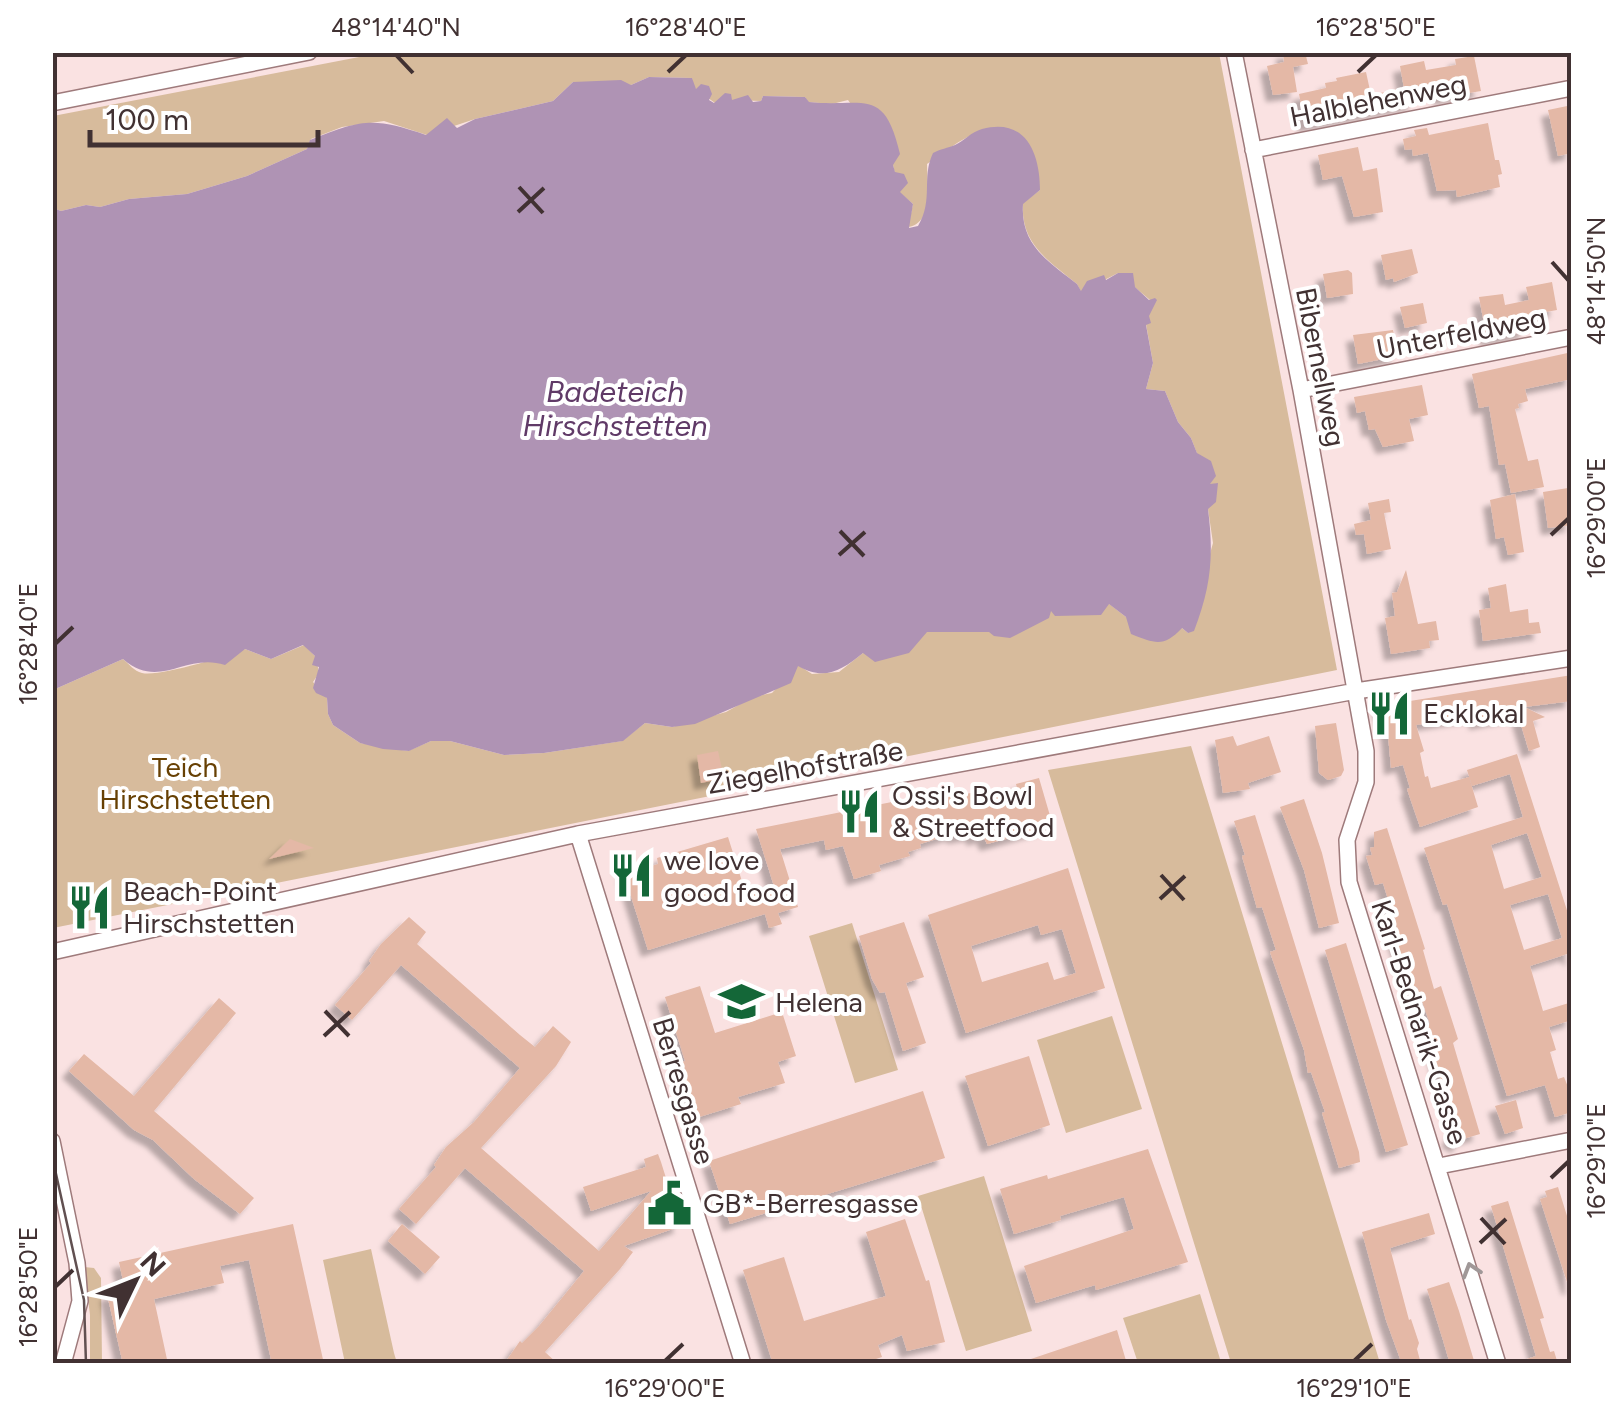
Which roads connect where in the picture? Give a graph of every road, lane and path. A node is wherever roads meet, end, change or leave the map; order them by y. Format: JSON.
{"nodes":[{"id":1,"x":310,"y":52,"type":"edge"},
{"id":2,"x":1234,"y":52,"type":"edge"},
{"id":3,"x":1572,"y":88,"type":"edge"},
{"id":4,"x":52,"y":103,"type":"edge"},
{"id":5,"x":1253,"y":150,"type":"junction"},
{"id":6,"x":1572,"y":336,"type":"edge"},
{"id":7,"x":1300,"y":390,"type":"junction"},
{"id":8,"x":1572,"y":658,"type":"edge"},
{"id":9,"x":1356,"y":691,"type":"junction"},
{"id":10,"x":578,"y":834,"type":"junction"},
{"id":11,"x":52,"y":952,"type":"edge"},
{"id":12,"x":1572,"y":1140,"type":"edge"},
{"id":13,"x":52,"y":1141,"type":"edge"},
{"id":14,"x":1439,"y":1166,"type":"junction"},
{"id":15,"x":62,"y":1364,"type":"edge"},
{"id":16,"x":743,"y":1364,"type":"edge"},
{"id":17,"x":1498,"y":1364,"type":"edge"}],
"edges":[{"from":1,"to":4,"type":"street"},
{"from":2,"to":5,"type":"street","name":"Bibernellweg"},
{"from":3,"to":5,"type":"street","name":"Halblehenweg"},
{"from":5,"to":7,"type":"street","name":"Bibernellweg"},
{"from":6,"to":7,"type":"street","name":"Unterfeldweg"},
{"from":7,"to":9,"type":"street","name":"Bibernellweg"},
{"from":8,"to":9,"type":"street","name":"Ziegelhofstraße"},
{"from":9,"to":10,"type":"street","name":"Ziegelhofstraße"},
{"from":9,"to":14,"type":"street","name":"Karl-Bednarik-Gasse"},
{"from":10,"to":11,"type":"street","name":"Ziegelhofstraße"},
{"from":10,"to":16,"type":"street","name":"Berresgasse"},
{"from":12,"to":14,"type":"street"},
{"from":13,"to":15,"type":"street"},
{"from":17,"to":14,"type":"street","name":"Karl-Bednarik-Gasse","one_way":true}]}
